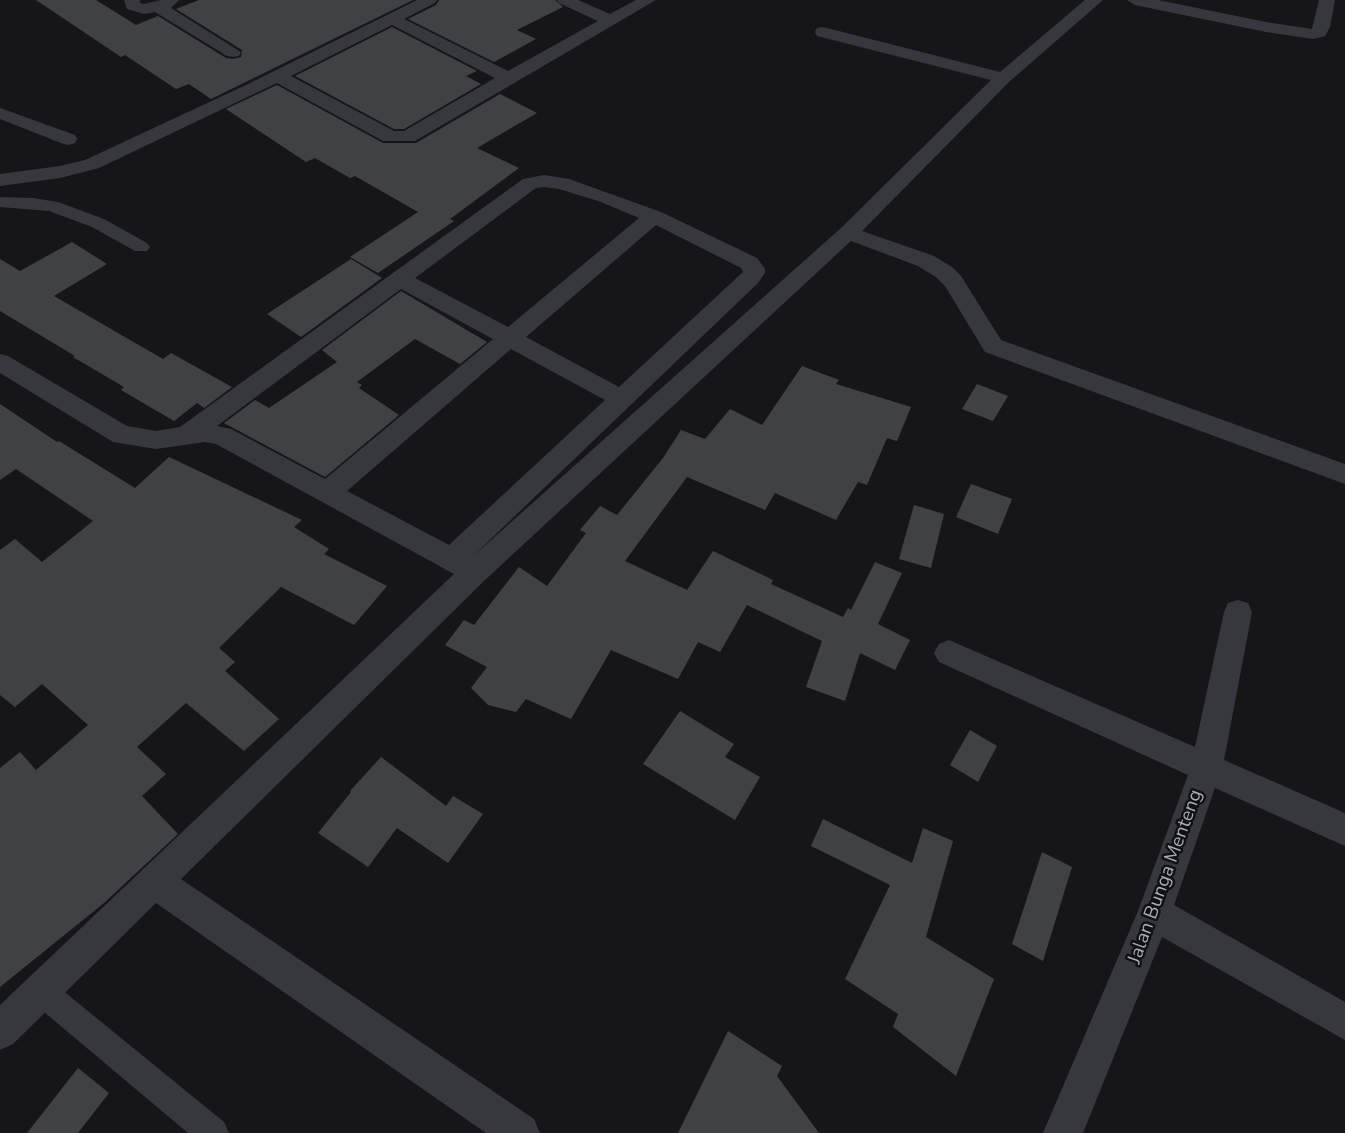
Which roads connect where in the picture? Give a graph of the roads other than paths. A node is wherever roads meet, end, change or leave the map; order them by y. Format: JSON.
{"nodes":[{"id":1,"x":132,"y":0,"type":"edge"},
{"id":2,"x":429,"y":0,"type":"edge"},
{"id":3,"x":565,"y":0,"type":"edge"},
{"id":4,"x":648,"y":0,"type":"edge"},
{"id":5,"x":1095,"y":0,"type":"edge"},
{"id":6,"x":1135,"y":0,"type":"edge"},
{"id":7,"x":1327,"y":0,"type":"edge"},
{"id":8,"x":168,"y":2,"type":"edge"},
{"id":9,"x":390,"y":18,"type":"junction"},
{"id":10,"x":611,"y":21,"type":"junction"},
{"id":11,"x":823,"y":32,"type":"dead end"},
{"id":12,"x":233,"y":52,"type":"dead end"},
{"id":13,"x":277,"y":76,"type":"junction"},
{"id":14,"x":508,"y":78,"type":"junction"},
{"id":15,"x":1003,"y":78,"type":"junction"},
{"id":16,"x":0,"y":113,"type":"edge"},
{"id":17,"x":68,"y":139,"type":"dead end"},
{"id":18,"x":0,"y":180,"type":"edge"},
{"id":19,"x":0,"y":202,"type":"edge"},
{"id":20,"x":654,"y":216,"type":"junction"},
{"id":21,"x":848,"y":234,"type":"junction"},
{"id":22,"x":141,"y":247,"type":"dead end"},
{"id":23,"x":400,"y":279,"type":"junction"},
{"id":24,"x":512,"y":339,"type":"junction"},
{"id":25,"x":0,"y":362,"type":"edge"},
{"id":26,"x":622,"y":399,"type":"junction"},
{"id":27,"x":186,"y":436,"type":"junction"},
{"id":28,"x":1345,"y":474,"type":"edge"},
{"id":29,"x":328,"y":493,"type":"junction"},
{"id":30,"x":451,"y":560,"type":"junction"},
{"id":31,"x":475,"y":572,"type":"junction"},
{"id":32,"x":1238,"y":612,"type":"dead end"},
{"id":33,"x":949,"y":653,"type":"dead end"},
{"id":34,"x":1206,"y":769,"type":"junction"},
{"id":35,"x":1345,"y":830,"type":"edge"},
{"id":36,"x":154,"y":881,"type":"junction"},
{"id":37,"x":1154,"y":913,"type":"junction"},
{"id":38,"x":41,"y":991,"type":"junction"},
{"id":39,"x":1345,"y":1022,"type":"edge"},
{"id":40,"x":0,"y":1031,"type":"edge"},
{"id":41,"x":213,"y":1133,"type":"edge"},
{"id":42,"x":520,"y":1133,"type":"edge"},
{"id":43,"x":1064,"y":1133,"type":"edge"}],
"edges":[{"from":1,"to":8,"type":"street"},
{"from":2,"to":9,"type":"street"},
{"from":3,"to":10,"type":"street"},
{"from":4,"to":10,"type":"street"},
{"from":5,"to":15,"type":"street"},
{"from":6,"to":7,"type":"street"},
{"from":8,"to":12,"type":"street"},
{"from":9,"to":13,"type":"street"},
{"from":9,"to":14,"type":"street"},
{"from":10,"to":14,"type":"street"},
{"from":11,"to":15,"type":"street"},
{"from":13,"to":14,"type":"street"},
{"from":13,"to":18,"type":"street"},
{"from":15,"to":21,"type":"street"},
{"from":16,"to":17,"type":"street"},
{"from":19,"to":22,"type":"lane"},
{"from":20,"to":23,"type":"street"},
{"from":20,"to":24,"type":"street"},
{"from":20,"to":26,"type":"street"},
{"from":21,"to":28,"type":"street"},
{"from":21,"to":31,"type":"street"},
{"from":23,"to":24,"type":"street"},
{"from":23,"to":27,"type":"street"},
{"from":24,"to":26,"type":"street"},
{"from":24,"to":29,"type":"street"},
{"from":25,"to":27,"type":"street"},
{"from":26,"to":30,"type":"street"},
{"from":27,"to":29,"type":"street"},
{"from":29,"to":30,"type":"street"},
{"from":30,"to":31,"type":"street"},
{"from":31,"to":36,"type":"street"},
{"from":32,"to":34,"type":"street","name":"Jalan Bunga Menteng"},
{"from":33,"to":34,"type":"street"},
{"from":34,"to":35,"type":"street"},
{"from":34,"to":37,"type":"street","name":"Jalan Bunga Menteng"},
{"from":36,"to":38,"type":"street"},
{"from":36,"to":42,"type":"street"},
{"from":37,"to":39,"type":"street"},
{"from":37,"to":43,"type":"street","name":"Jalan Bunga Menteng"},
{"from":38,"to":40,"type":"street"},
{"from":38,"to":41,"type":"lane"}]}
